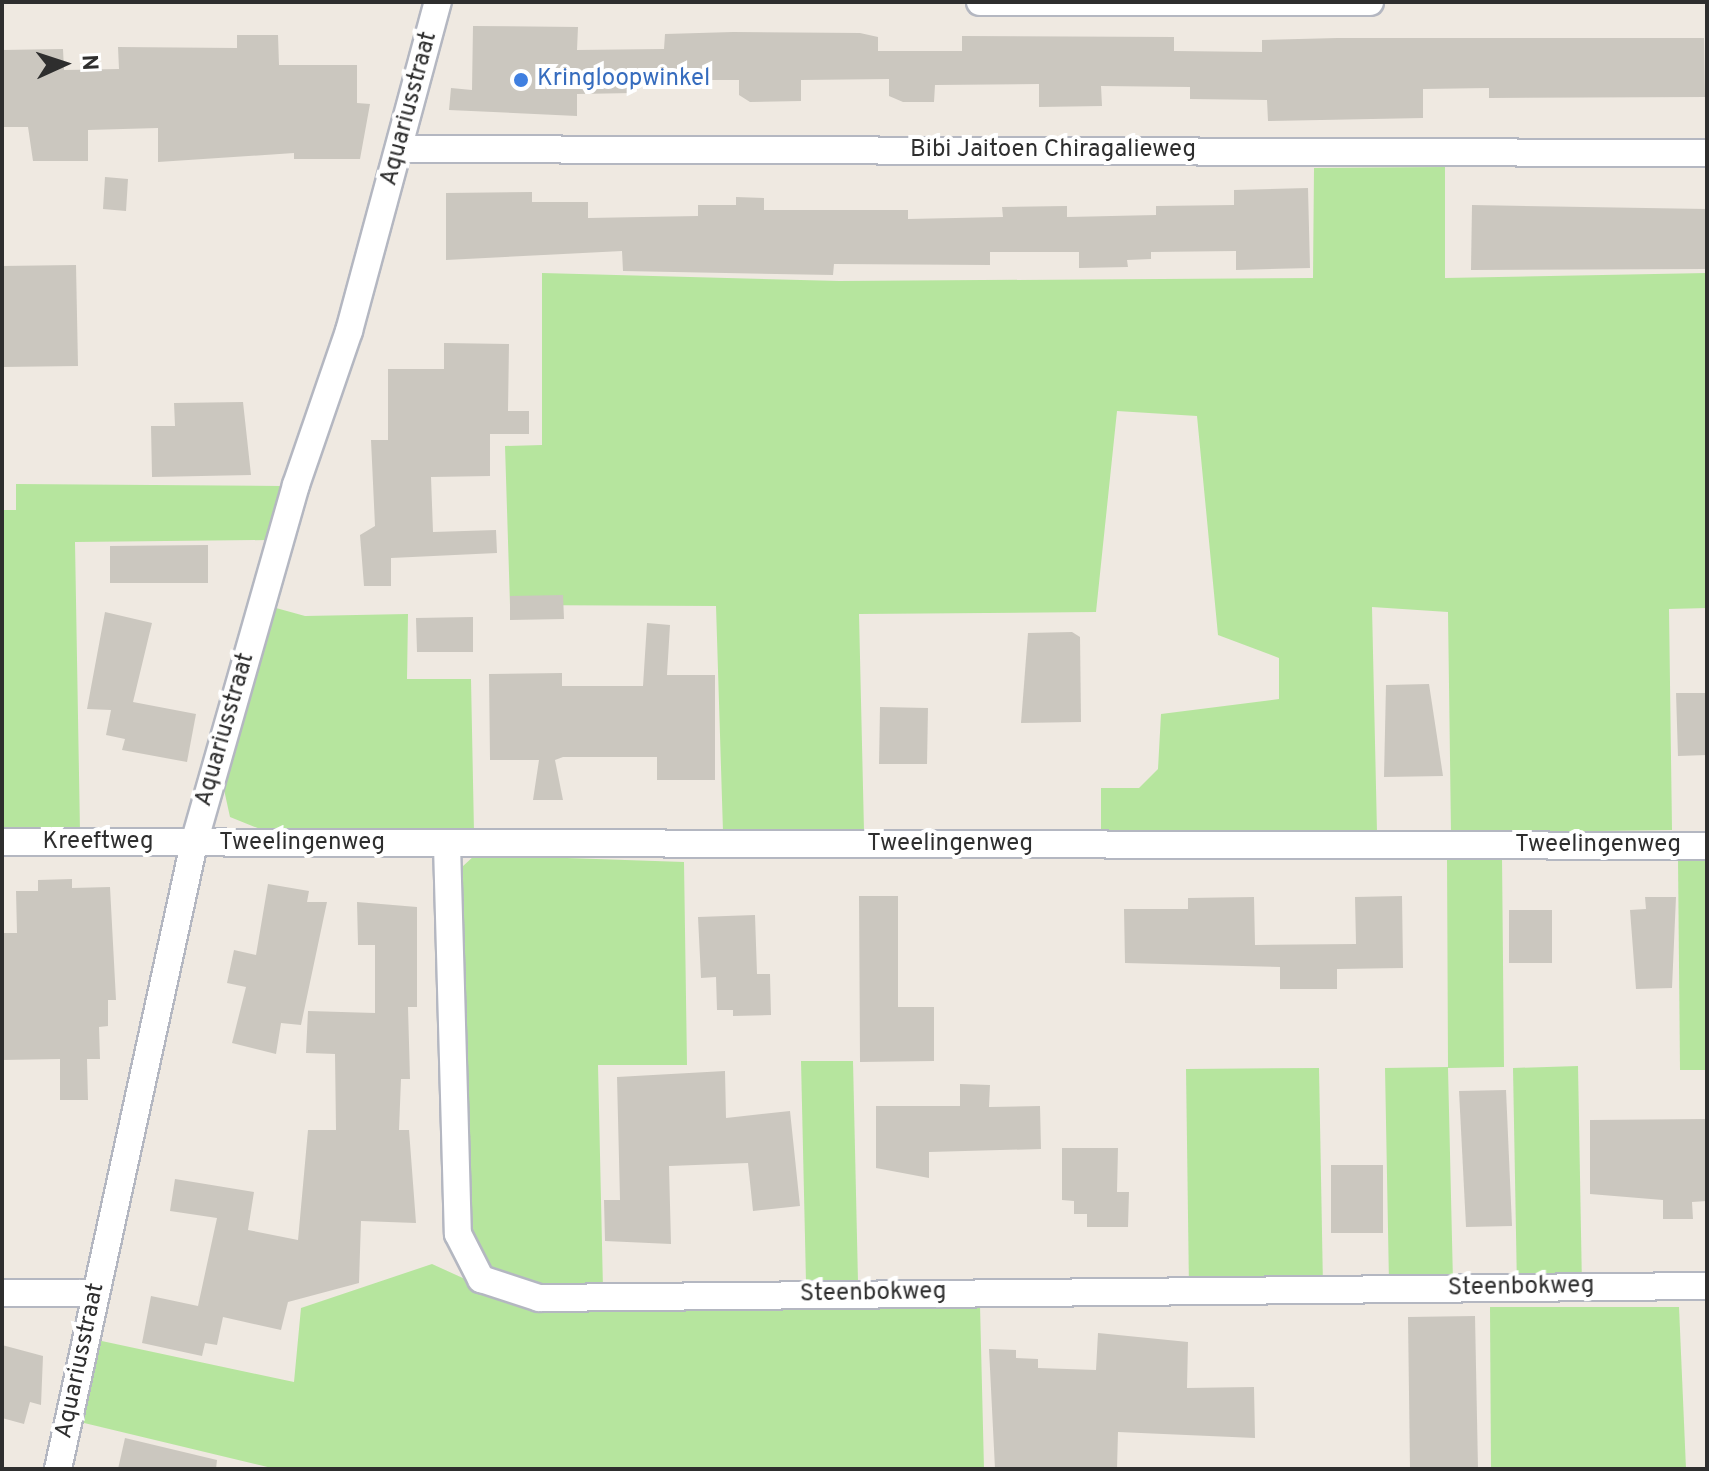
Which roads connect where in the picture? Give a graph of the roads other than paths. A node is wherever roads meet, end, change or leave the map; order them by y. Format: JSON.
{"nodes":[{"id":1,"x":438,"y":2,"type":"edge"},
{"id":2,"x":980,"y":2,"type":"edge"},
{"id":3,"x":1370,"y":2,"type":"edge"},
{"id":4,"x":400,"y":149,"type":"junction"},
{"id":5,"x":1707,"y":153,"type":"edge"},
{"id":6,"x":2,"y":842,"type":"edge"},
{"id":7,"x":194,"y":843,"type":"junction"},
{"id":8,"x":447,"y":845,"type":"junction"},
{"id":9,"x":1707,"y":846,"type":"edge"},
{"id":10,"x":1707,"y":1286,"type":"edge"},
{"id":11,"x":2,"y":1293,"type":"edge"},
{"id":12,"x":96,"y":1293,"type":"junction"},
{"id":13,"x":58,"y":1469,"type":"edge"}],
"edges":[{"from":1,"to":4,"type":"street","name":"Aquariusstraat"},
{"from":2,"to":3,"type":"street"},
{"from":4,"to":5,"type":"street","name":"Bibi Jaitoen Chiragalieweg"},
{"from":4,"to":7,"type":"street","name":"Aquariusstraat"},
{"from":6,"to":7,"type":"street","name":"Kreeftweg"},
{"from":7,"to":8,"type":"street","name":"Tweelingenweg"},
{"from":7,"to":12,"type":"street","name":"Aquariusstraat"},
{"from":8,"to":9,"type":"street","name":"Tweelingenweg"},
{"from":8,"to":10,"type":"street","name":"Steenbokweg"},
{"from":11,"to":12,"type":"street"},
{"from":12,"to":13,"type":"street","name":"Aquariusstraat"}]}
